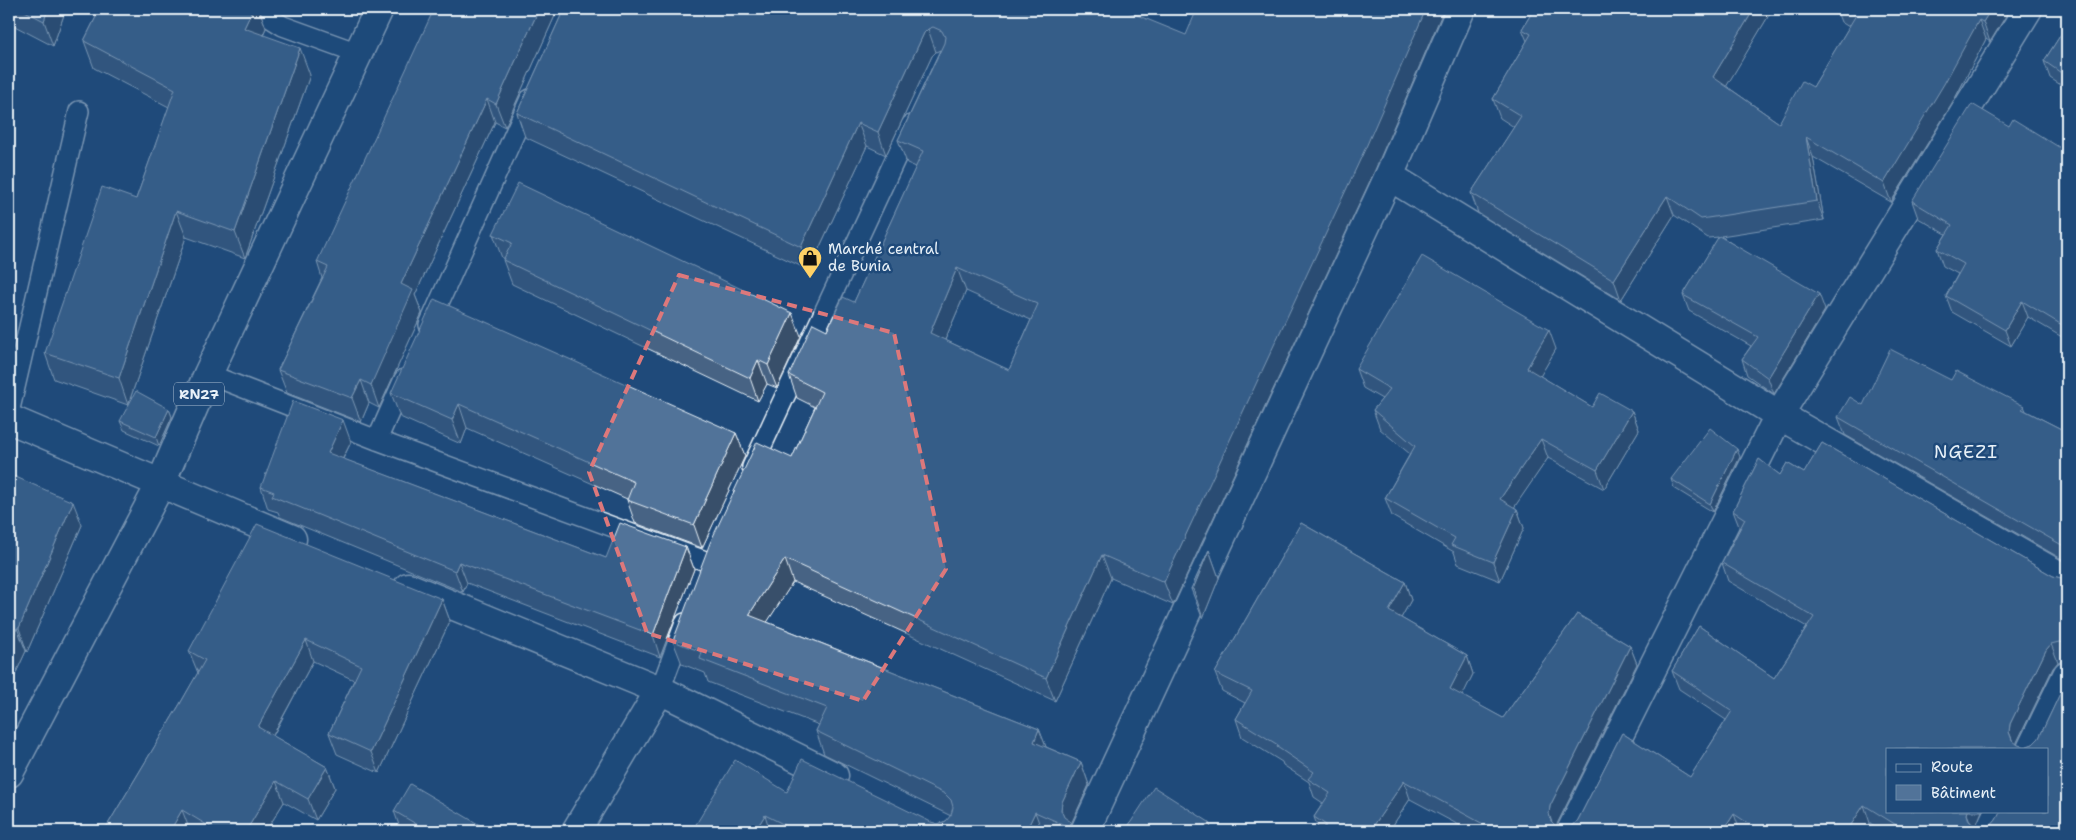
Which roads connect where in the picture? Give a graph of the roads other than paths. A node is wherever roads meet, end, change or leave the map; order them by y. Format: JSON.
{"nodes":[{"id":1,"x":256,"y":9,"type":"edge"},
{"id":2,"x":378,"y":9,"type":"edge"},
{"id":3,"x":1461,"y":9,"type":"edge"},
{"id":4,"x":2028,"y":9,"type":"edge"},
{"id":5,"x":358,"y":53,"type":"junction"},
{"id":6,"x":538,"y":81,"type":"edge"},
{"id":7,"x":921,"y":105,"type":"edge"},
{"id":8,"x":79,"y":111,"type":"dead end"},
{"id":9,"x":1389,"y":176,"type":"junction"},
{"id":10,"x":421,"y":341,"type":"edge"},
{"id":11,"x":413,"y":359,"type":"edge"},
{"id":12,"x":208,"y":374,"type":"junction"},
{"id":13,"x":9,"y":413,"type":"edge"},
{"id":14,"x":1779,"y":415,"type":"junction"},
{"id":15,"x":9,"y":419,"type":"edge"},
{"id":16,"x":377,"y":440,"type":"junction"},
{"id":17,"x":745,"y":481,"type":"edge"},
{"id":18,"x":160,"y":485,"type":"junction"},
{"id":19,"x":716,"y":544,"type":"edge"},
{"id":20,"x":314,"y":548,"type":"edge"},
{"id":21,"x":708,"y":562,"type":"junction"},
{"id":22,"x":387,"y":578,"type":"edge"},
{"id":23,"x":701,"y":580,"type":"edge"},
{"id":24,"x":2067,"y":580,"type":"edge"},
{"id":25,"x":691,"y":608,"type":"edge"},
{"id":26,"x":2067,"y":675,"type":"edge"},
{"id":27,"x":660,"y":690,"type":"junction"},
{"id":28,"x":2031,"y":748,"type":"edge"},
{"id":29,"x":9,"y":773,"type":"edge"},
{"id":30,"x":856,"y":787,"type":"edge"},
{"id":31,"x":1998,"y":812,"type":"edge"},
{"id":32,"x":576,"y":831,"type":"edge"},
{"id":33,"x":1085,"y":831,"type":"edge"},
{"id":34,"x":1571,"y":831,"type":"edge"},
{"id":35,"x":1989,"y":831,"type":"edge"}],
"edges":[{"from":1,"to":5,"type":"lane"},
{"from":2,"to":5,"type":"street","number":"RN27"},
{"from":3,"to":9,"type":"street"},
{"from":4,"to":14,"type":"street"},
{"from":5,"to":12,"type":"street","number":"RN27"},
{"from":6,"to":10,"type":"lane"},
{"from":7,"to":17,"type":"lane"},
{"from":8,"to":13,"type":"lane"},
{"from":9,"to":14,"type":"street"},
{"from":9,"to":33,"type":"street"},
{"from":11,"to":16,"type":"lane"},
{"from":12,"to":16,"type":"lane"},
{"from":12,"to":18,"type":"street","number":"RN27"},
{"from":14,"to":24,"type":"street"},
{"from":14,"to":34,"type":"street"},
{"from":15,"to":18,"type":"street"},
{"from":16,"to":21,"type":"lane"},
{"from":18,"to":20,"type":"street"},
{"from":18,"to":29,"type":"street","number":"RN27"},
{"from":19,"to":21,"type":"lane"},
{"from":21,"to":23,"type":"lane"},
{"from":22,"to":27,"type":"street"},
{"from":25,"to":27,"type":"lane"},
{"from":26,"to":28,"type":"street"},
{"from":27,"to":30,"type":"street"},
{"from":27,"to":32,"type":"street"},
{"from":31,"to":35,"type":"street"}]}
